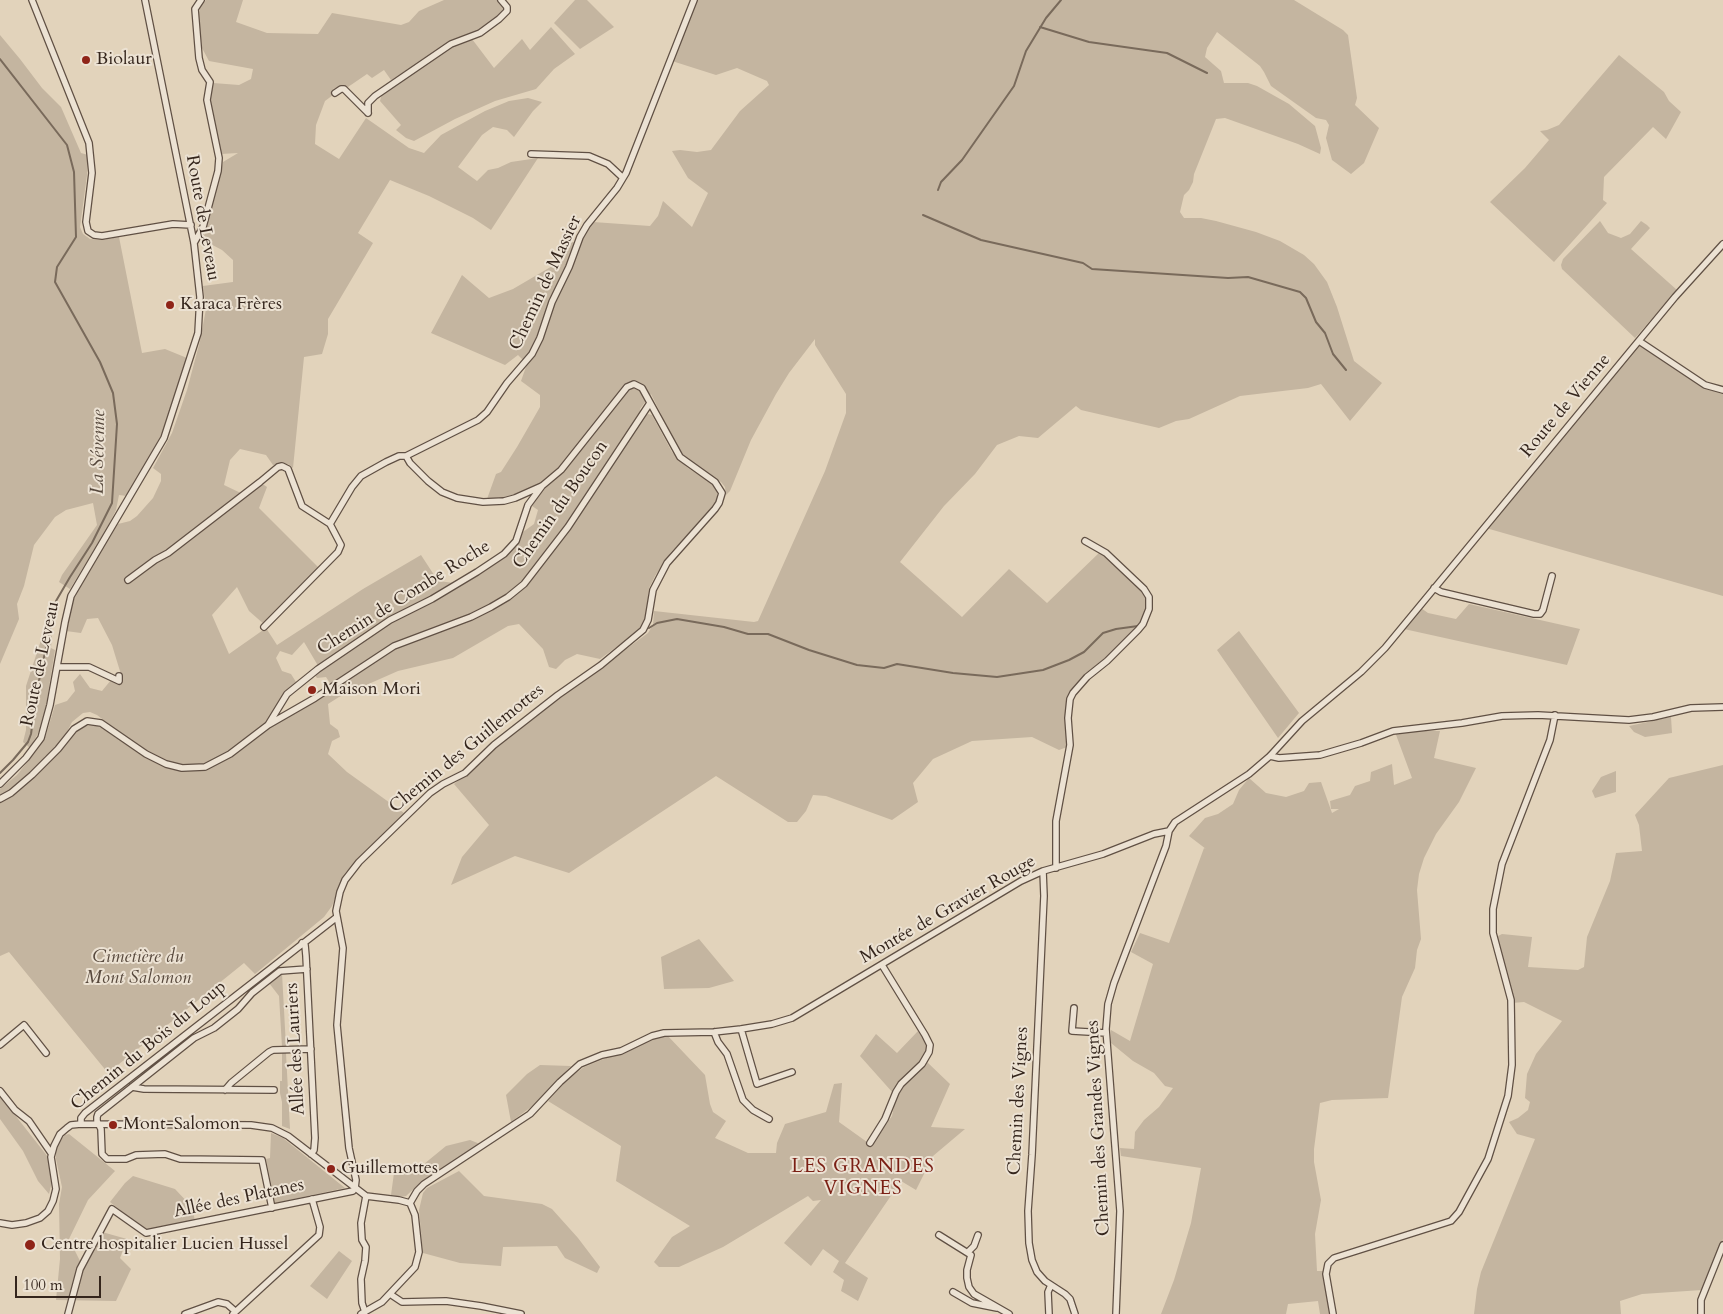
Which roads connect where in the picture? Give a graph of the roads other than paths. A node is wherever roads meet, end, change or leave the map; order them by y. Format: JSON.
{"nodes":[{"id":1,"x":32,"y":0,"type":"edge"},
{"id":2,"x":145,"y":0,"type":"edge"},
{"id":3,"x":201,"y":0,"type":"edge"},
{"id":4,"x":502,"y":0,"type":"edge"},
{"id":5,"x":694,"y":0,"type":"edge"},
{"id":6,"x":335,"y":92,"type":"dead end"},
{"id":7,"x":531,"y":154,"type":"dead end"},
{"id":8,"x":622,"y":177,"type":"junction"},
{"id":9,"x":191,"y":225,"type":"junction"},
{"id":10,"x":194,"y":243,"type":"junction"},
{"id":11,"x":1723,"y":244,"type":"edge"},
{"id":12,"x":1639,"y":341,"type":"junction"},
{"id":13,"x":1723,"y":390,"type":"edge"},
{"id":14,"x":650,"y":403,"type":"junction"},
{"id":15,"x":406,"y":456,"type":"junction"},
{"id":16,"x":542,"y":486,"type":"junction"},
{"id":17,"x":330,"y":524,"type":"junction"},
{"id":18,"x":1085,"y":541,"type":"dead end"},
{"id":19,"x":1552,"y":576,"type":"dead end"},
{"id":20,"x":128,"y":580,"type":"dead end"},
{"id":21,"x":1434,"y":588,"type":"junction"},
{"id":22,"x":264,"y":627,"type":"dead end"},
{"id":23,"x":57,"y":667,"type":"junction"},
{"id":24,"x":119,"y":676,"type":"dead end"},
{"id":25,"x":1723,"y":707,"type":"edge"},
{"id":26,"x":1554,"y":715,"type":"junction"},
{"id":27,"x":268,"y":725,"type":"junction"},
{"id":28,"x":1270,"y":756,"type":"junction"},
{"id":29,"x":0,"y":784,"type":"edge"},
{"id":30,"x":0,"y":799,"type":"edge"},
{"id":31,"x":1169,"y":831,"type":"junction"},
{"id":32,"x":1056,"y":868,"type":"junction"},
{"id":33,"x":1043,"y":871,"type":"junction"},
{"id":34,"x":337,"y":917,"type":"junction"},
{"id":35,"x":302,"y":942,"type":"junction"},
{"id":36,"x":882,"y":965,"type":"junction"},
{"id":37,"x":307,"y":969,"type":"junction"},
{"id":38,"x":1074,"y":1008,"type":"dead end"},
{"id":39,"x":741,"y":1029,"type":"junction"},
{"id":40,"x":714,"y":1032,"type":"junction"},
{"id":41,"x":1106,"y":1033,"type":"junction"},
{"id":42,"x":0,"y":1045,"type":"edge"},
{"id":43,"x":311,"y":1049,"type":"junction"},
{"id":44,"x":46,"y":1053,"type":"dead end"},
{"id":45,"x":792,"y":1072,"type":"dead end"},
{"id":46,"x":132,"y":1087,"type":"junction"},
{"id":47,"x":224,"y":1090,"type":"junction"},
{"id":48,"x":274,"y":1090,"type":"dead end"},
{"id":49,"x":0,"y":1091,"type":"edge"},
{"id":50,"x":768,"y":1119,"type":"dead end"},
{"id":51,"x":81,"y":1124,"type":"junction"},
{"id":52,"x":99,"y":1124,"type":"junction"},
{"id":53,"x":870,"y":1143,"type":"dead end"},
{"id":54,"x":52,"y":1153,"type":"junction"},
{"id":55,"x":311,"y":1154,"type":"junction"},
{"id":56,"x":355,"y":1188,"type":"junction"},
{"id":57,"x":366,"y":1196,"type":"junction"},
{"id":58,"x":312,"y":1200,"type":"junction"},
{"id":59,"x":410,"y":1204,"type":"junction"},
{"id":60,"x":272,"y":1208,"type":"junction"},
{"id":61,"x":0,"y":1223,"type":"edge"},
{"id":62,"x":939,"y":1235,"type":"dead end"},
{"id":63,"x":978,"y":1235,"type":"dead end"},
{"id":64,"x":1723,"y":1245,"type":"edge"},
{"id":65,"x":968,"y":1252,"type":"junction"},
{"id":66,"x":1051,"y":1285,"type":"junction"},
{"id":67,"x":953,"y":1292,"type":"dead end"},
{"id":68,"x":390,"y":1294,"type":"junction"},
{"id":69,"x":997,"y":1308,"type":"junction"},
{"id":70,"x":234,"y":1313,"type":"edge"},
{"id":71,"x":363,"y":1313,"type":"edge"},
{"id":72,"x":68,"y":1314,"type":"edge"},
{"id":73,"x":186,"y":1314,"type":"edge"},
{"id":74,"x":521,"y":1314,"type":"edge"},
{"id":75,"x":1009,"y":1314,"type":"edge"},
{"id":76,"x":1048,"y":1314,"type":"edge"},
{"id":77,"x":1075,"y":1314,"type":"edge"},
{"id":78,"x":1116,"y":1314,"type":"edge"},
{"id":79,"x":1333,"y":1314,"type":"edge"},
{"id":80,"x":1701,"y":1314,"type":"edge"}],
"edges":[{"from":1,"to":9,"type":"street"},
{"from":2,"to":9,"type":"street","name":"Route de Leveau"},
{"from":3,"to":10,"type":"street"},
{"from":4,"to":6,"type":"street"},
{"from":5,"to":8,"type":"street","name":"Chemin de Massier"},
{"from":7,"to":8,"type":"street"},
{"from":8,"to":15,"type":"street","name":"Chemin de Massier"},
{"from":9,"to":10,"type":"street","name":"Route de Leveau"},
{"from":10,"to":23,"type":"street","name":"Route de Leveau"},
{"from":11,"to":12,"type":"street","name":"Route de Vienne"},
{"from":12,"to":13,"type":"street"},
{"from":12,"to":21,"type":"street","name":"Route de Vienne"},
{"from":14,"to":16,"type":"street"},
{"from":14,"to":27,"type":"street","name":"Chemin du Boucon"},
{"from":14,"to":34,"type":"street","name":"Chemin des Guillemottes"},
{"from":15,"to":16,"type":"street"},
{"from":15,"to":17,"type":"street","name":"Chemin de Massier"},
{"from":16,"to":27,"type":"street","name":"Chemin de Combe Roche"},
{"from":17,"to":20,"type":"street"},
{"from":17,"to":22,"type":"street"},
{"from":18,"to":32,"type":"street"},
{"from":19,"to":21,"type":"street"},
{"from":21,"to":28,"type":"street","name":"Route de Vienne"},
{"from":23,"to":24,"type":"street"},
{"from":23,"to":29,"type":"street","name":"Route de Leveau"},
{"from":25,"to":26,"type":"street"},
{"from":26,"to":28,"type":"street"},
{"from":26,"to":79,"type":"street"},
{"from":27,"to":30,"type":"street","name":"Chemin du Boucon"},
{"from":28,"to":31,"type":"street","name":"Montée de Gravier Rouge"},
{"from":31,"to":32,"type":"street","name":"Montée de Gravier Rouge"},
{"from":31,"to":41,"type":"street","name":"Chemin des Grandes Vignes"},
{"from":32,"to":33,"type":"street","name":"Montée de Gravier Rouge"},
{"from":33,"to":36,"type":"street","name":"Montée de Gravier Rouge"},
{"from":33,"to":66,"type":"street","name":"Chemin des Vignes"},
{"from":34,"to":35,"type":"street","name":"Chemin du Bois du Loup"},
{"from":34,"to":56,"type":"street","name":"Chemin des Guillemottes"},
{"from":35,"to":37,"type":"street","name":"Allée des Lauriers"},
{"from":35,"to":51,"type":"street","name":"Chemin du Bois du Loup"},
{"from":36,"to":39,"type":"street","name":"Montée de Gravier Rouge"},
{"from":36,"to":53,"type":"street"},
{"from":37,"to":43,"type":"street","name":"Allée des Lauriers"},
{"from":37,"to":46,"type":"street"},
{"from":38,"to":41,"type":"street"},
{"from":39,"to":40,"type":"street","name":"Montée de Gravier Rouge"},
{"from":39,"to":45,"type":"street"},
{"from":40,"to":50,"type":"street"},
{"from":40,"to":59,"type":"street","name":"Montée de Gravier Rouge"},
{"from":41,"to":78,"type":"street","name":"Chemin des Grandes Vignes"},
{"from":42,"to":44,"type":"street"},
{"from":43,"to":47,"type":"street"},
{"from":43,"to":55,"type":"street","name":"Allée des Lauriers"},
{"from":46,"to":47,"type":"street"},
{"from":46,"to":52,"type":"street"},
{"from":47,"to":48,"type":"street"},
{"from":49,"to":54,"type":"street"},
{"from":51,"to":52,"type":"street"},
{"from":51,"to":54,"type":"street","name":"Chemin du Bois du Loup"},
{"from":52,"to":55,"type":"street"},
{"from":52,"to":60,"type":"street"},
{"from":54,"to":61,"type":"street"},
{"from":55,"to":56,"type":"street"},
{"from":56,"to":57,"type":"street"},
{"from":56,"to":58,"type":"street","name":"Allée des Platanes"},
{"from":57,"to":59,"type":"street"},
{"from":57,"to":71,"type":"street"},
{"from":58,"to":60,"type":"street","name":"Allée des Platanes"},
{"from":58,"to":70,"type":"street"},
{"from":59,"to":68,"type":"street"},
{"from":60,"to":72,"type":"street","name":"Allée des Platanes"},
{"from":62,"to":65,"type":"street"},
{"from":63,"to":65,"type":"street"},
{"from":64,"to":80,"type":"street"},
{"from":65,"to":69,"type":"street"},
{"from":66,"to":76,"type":"street"},
{"from":66,"to":77,"type":"street","name":"Chemin des Vignes"},
{"from":67,"to":69,"type":"street"},
{"from":68,"to":71,"type":"street"},
{"from":68,"to":74,"type":"street"},
{"from":69,"to":75,"type":"street"},
{"from":70,"to":73,"type":"street"}]}
